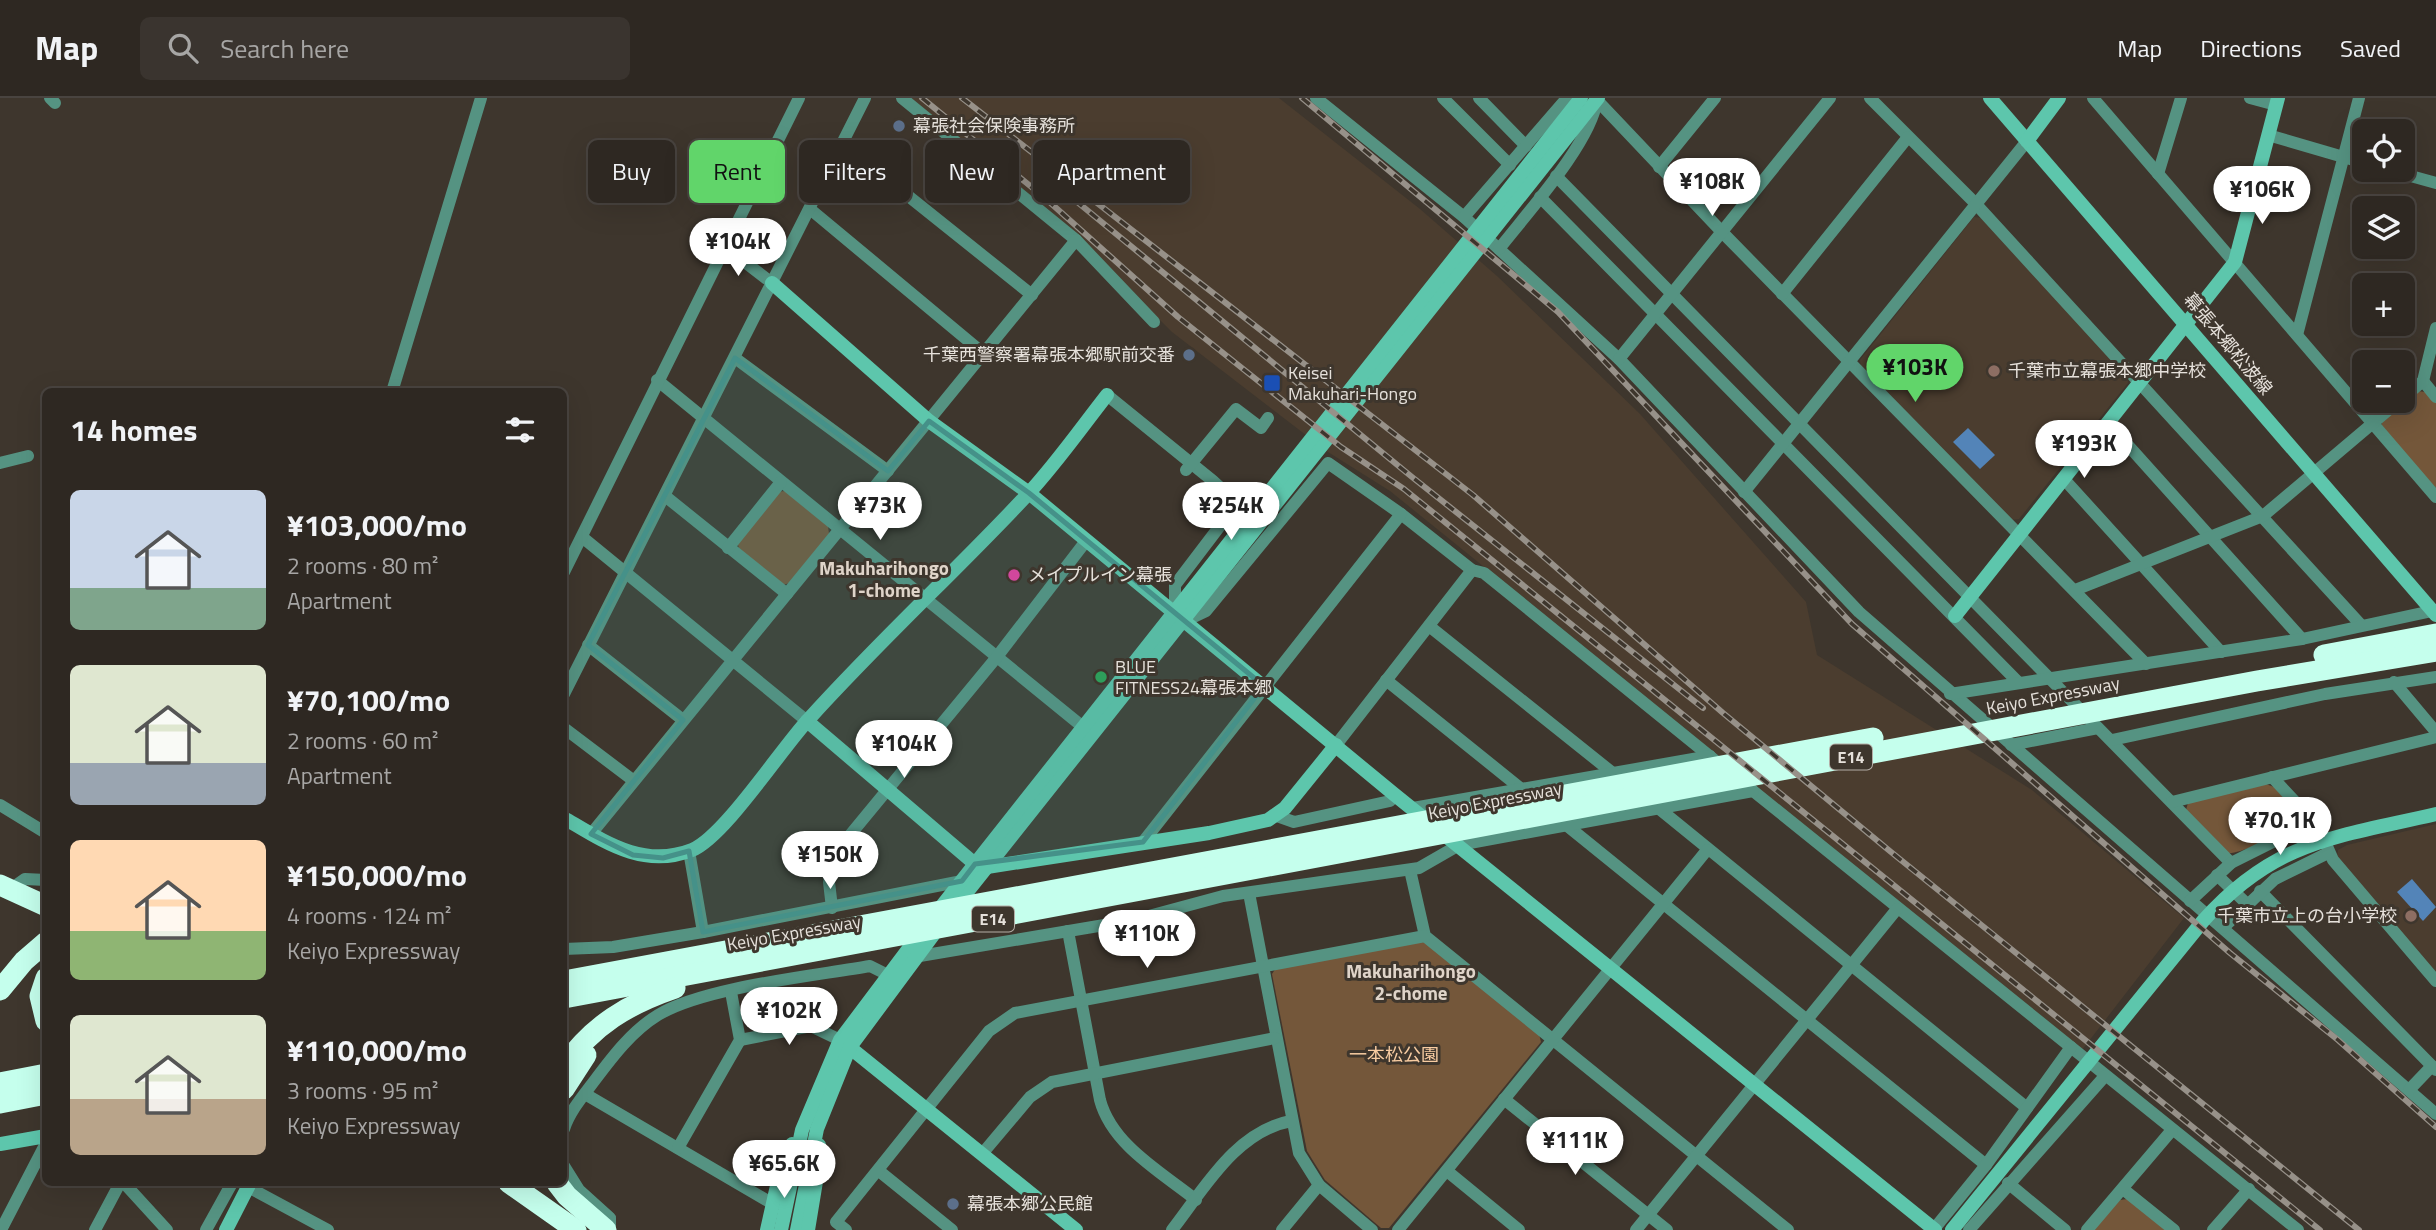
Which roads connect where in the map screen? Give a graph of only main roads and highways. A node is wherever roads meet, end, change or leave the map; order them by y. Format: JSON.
{"nodes":[{"id":1,"x":2436,"y":634,"type":"edge"},
{"id":2,"x":2436,"y":650,"type":"edge"},
{"id":3,"x":2275,"y":671,"type":"junction"},
{"id":4,"x":1417,"y":823,"type":"junction"},
{"id":5,"x":42,"y":945,"type":"edge"},
{"id":6,"x":749,"y":964,"type":"junction"},
{"id":7,"x":567,"y":980,"type":"edge"},
{"id":8,"x":0,"y":990,"type":"edge"},
{"id":9,"x":567,"y":997,"type":"edge"},
{"id":10,"x":648,"y":997,"type":"junction"},
{"id":11,"x":567,"y":1063,"type":"edge"},
{"id":12,"x":42,"y":1075,"type":"edge"},
{"id":13,"x":0,"y":1083,"type":"edge"},
{"id":14,"x":567,"y":1086,"type":"edge"},
{"id":15,"x":42,"y":1095,"type":"edge"},
{"id":16,"x":0,"y":1103,"type":"edge"},
{"id":17,"x":42,"y":1110,"type":"edge"},
{"id":18,"x":0,"y":1113,"type":"edge"},
{"id":19,"x":496,"y":1186,"type":"edge"},
{"id":20,"x":514,"y":1186,"type":"edge"},
{"id":21,"x":559,"y":1186,"type":"edge"},
{"id":22,"x":535,"y":1199,"type":"junction"},
{"id":23,"x":572,"y":1226,"type":"edge"},
{"id":24,"x":588,"y":1230,"type":"edge"},
{"id":25,"x":608,"y":1230,"type":"edge"}],
"edges":[{"from":1,"to":3,"type":"highway","name":"Keiyo Expressway","number":"E14"},
{"from":2,"to":3,"type":"highway","name":"Keiyo Expressway","number":"E14"},
{"from":3,"to":4,"type":"highway","name":"Keiyo Expressway","number":"E14"},
{"from":4,"to":6,"type":"highway","name":"Keiyo Expressway","number":"E14"},
{"from":4,"to":7,"type":"highway","name":"Keiyo Expressway","number":"E14"},
{"from":5,"to":8,"type":"highway"},
{"from":6,"to":9,"type":"highway","name":"Keiyo Expressway","number":"E14"},
{"from":6,"to":10,"type":"highway"},
{"from":10,"to":11,"type":"highway"},
{"from":10,"to":14,"type":"highway"},
{"from":12,"to":13,"type":"highway"},
{"from":15,"to":16,"type":"highway"},
{"from":17,"to":18,"type":"highway"},
{"from":19,"to":22,"type":"highway"},
{"from":20,"to":22,"type":"highway"},
{"from":21,"to":25,"type":"highway"},
{"from":22,"to":23,"type":"highway"},
{"from":23,"to":24,"type":"highway"}]}
